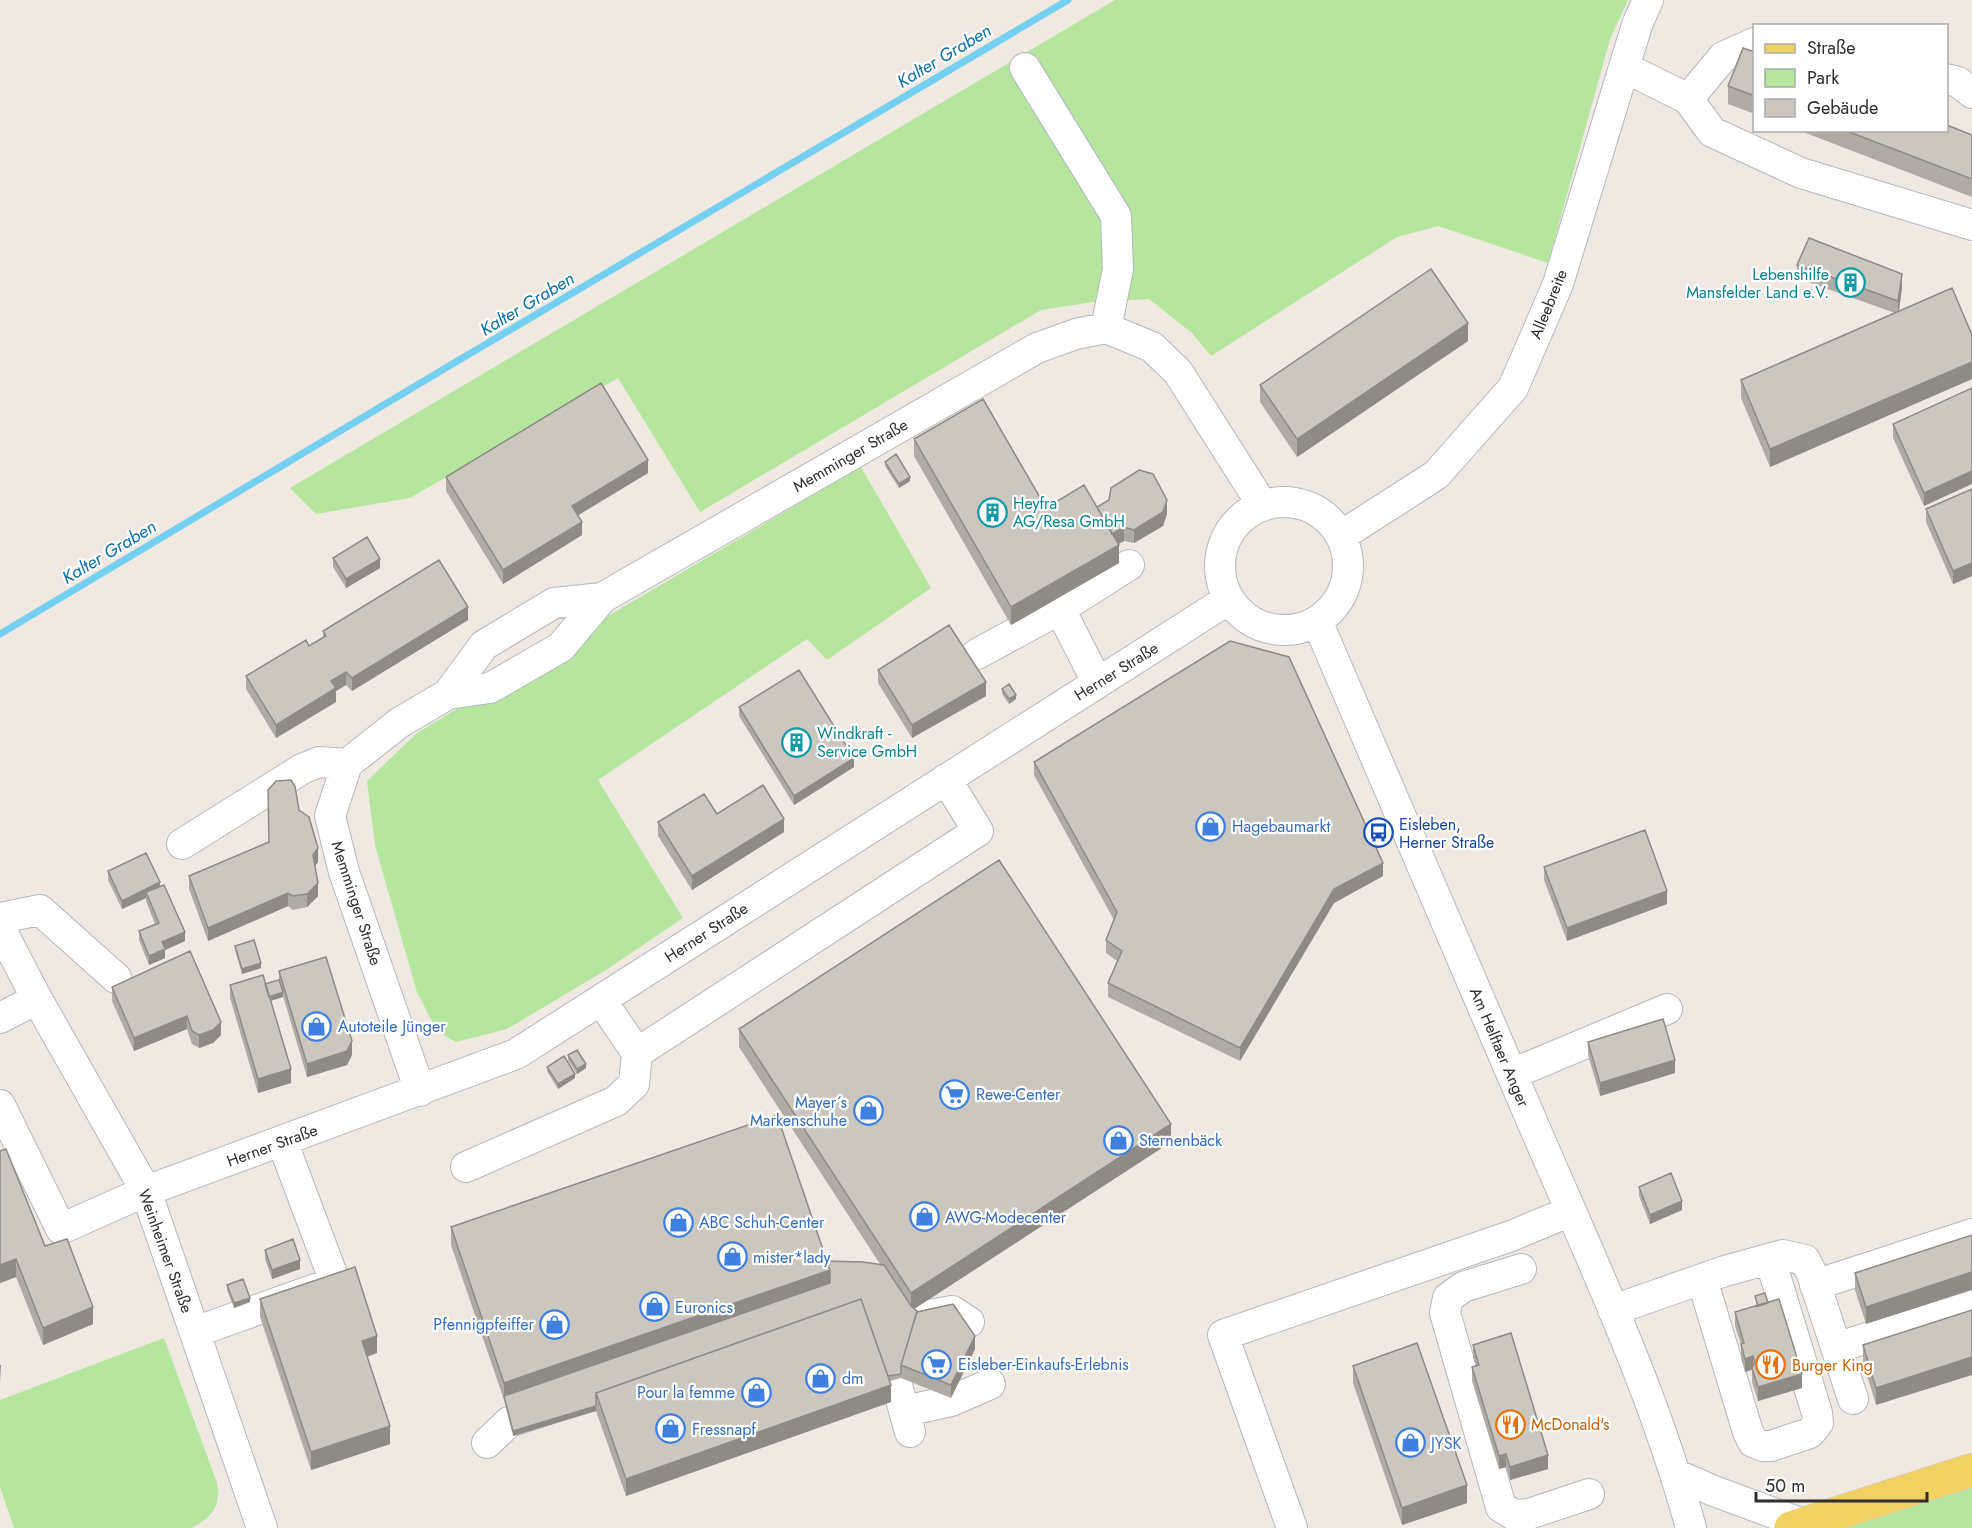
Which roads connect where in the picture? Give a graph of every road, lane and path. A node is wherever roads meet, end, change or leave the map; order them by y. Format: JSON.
{"nodes":[{"id":1,"x":1648,"y":0,"type":"edge"},
{"id":2,"x":1753,"y":45,"type":"edge"},
{"id":3,"x":1624,"y":67,"type":"junction"},
{"id":4,"x":1025,"y":68,"type":"dead end"},
{"id":5,"x":1948,"y":79,"type":"edge"},
{"id":6,"x":1972,"y":93,"type":"edge"},
{"id":7,"x":1688,"y":99,"type":"junction"},
{"id":8,"x":1972,"y":225,"type":"edge"},
{"id":9,"x":1106,"y":328,"type":"junction"},
{"id":10,"x":1263,"y":506,"type":"junction"},
{"id":11,"x":1341,"y":536,"type":"junction"},
{"id":12,"x":1129,"y":565,"type":"dead end"},
{"id":13,"x":602,"y":598,"type":"junction"},
{"id":14,"x":1229,"y":599,"type":"junction"},
{"id":15,"x":1060,"y":609,"type":"junction"},
{"id":16,"x":1317,"y":621,"type":"junction"},
{"id":17,"x":976,"y":654,"type":"dead end"},
{"id":18,"x":1097,"y":682,"type":"junction"},
{"id":19,"x":448,"y":694,"type":"junction"},
{"id":20,"x":347,"y":764,"type":"junction"},
{"id":21,"x":946,"y":779,"type":"junction"},
{"id":22,"x":182,"y":844,"type":"dead end"},
{"id":23,"x":0,"y":918,"type":"edge"},
{"id":24,"x":0,"y":928,"type":"edge"},
{"id":25,"x":116,"y":978,"type":"dead end"},
{"id":26,"x":37,"y":999,"type":"junction"},
{"id":27,"x":601,"y":1000,"type":"junction"},
{"id":28,"x":1667,"y":1009,"type":"dead end"},
{"id":29,"x":0,"y":1018,"type":"edge"},
{"id":30,"x":637,"y":1053,"type":"junction"},
{"id":31,"x":1512,"y":1074,"type":"junction"},
{"id":32,"x":420,"y":1091,"type":"junction"},
{"id":33,"x":0,"y":1105,"type":"edge"},
{"id":34,"x":282,"y":1141,"type":"junction"},
{"id":35,"x":466,"y":1167,"type":"dead end"},
{"id":36,"x":146,"y":1191,"type":"junction"},
{"id":37,"x":1571,"y":1211,"type":"junction"},
{"id":38,"x":1972,"y":1234,"type":"edge"},
{"id":39,"x":1770,"y":1258,"type":"junction"},
{"id":40,"x":1521,"y":1269,"type":"dead end"},
{"id":41,"x":1702,"y":1279,"type":"junction"},
{"id":42,"x":1815,"y":1285,"type":"junction"},
{"id":43,"x":1972,"y":1304,"type":"edge"},
{"id":44,"x":1612,"y":1310,"type":"junction"},
{"id":45,"x":969,"y":1322,"type":"edge"},
{"id":46,"x":195,"y":1332,"type":"junction"},
{"id":47,"x":1836,"y":1348,"type":"junction"},
{"id":48,"x":990,"y":1384,"type":"dead end"},
{"id":49,"x":575,"y":1399,"type":"edge"},
{"id":50,"x":1853,"y":1399,"type":"dead end"},
{"id":51,"x":487,"y":1443,"type":"dead end"},
{"id":52,"x":1972,"y":1470,"type":"edge"},
{"id":53,"x":1677,"y":1475,"type":"junction"},
{"id":54,"x":1589,"y":1494,"type":"dead end"},
{"id":55,"x":1797,"y":1526,"type":"edge"},
{"id":56,"x":262,"y":1528,"type":"edge"},
{"id":57,"x":1292,"y":1528,"type":"edge"},
{"id":58,"x":1691,"y":1528,"type":"edge"}],
"edges":[{"from":1,"to":3,"type":"street","name":"Alleebreite"},
{"from":2,"to":7,"type":"street"},
{"from":3,"to":7,"type":"street"},
{"from":3,"to":11,"type":"street","name":"Alleebreite"},
{"from":4,"to":9,"type":"street"},
{"from":5,"to":6,"type":"street"},
{"from":7,"to":8,"type":"street"},
{"from":9,"to":10,"type":"street"},
{"from":9,"to":13,"type":"street","name":"Memminger Straße"},
{"from":10,"to":11,"type":"street"},
{"from":10,"to":14,"type":"street"},
{"from":11,"to":16,"type":"street"},
{"from":12,"to":15,"type":"street"},
{"from":13,"to":19,"type":"street","name":"Memminger Straße"},
{"from":13,"to":19,"type":"street","name":"Memminger Straße"},
{"from":14,"to":16,"type":"street"},
{"from":14,"to":18,"type":"street","name":"Herner Straße"},
{"from":15,"to":17,"type":"street"},
{"from":15,"to":18,"type":"street"},
{"from":16,"to":31,"type":"street","name":"Am Helftaer Anger"},
{"from":18,"to":21,"type":"street","name":"Herner Straße"},
{"from":19,"to":20,"type":"street","name":"Memminger Straße"},
{"from":20,"to":22,"type":"street"},
{"from":20,"to":32,"type":"street","name":"Memminger Straße"},
{"from":21,"to":27,"type":"street","name":"Herner Straße"},
{"from":21,"to":30,"type":"street"},
{"from":23,"to":25,"type":"street"},
{"from":24,"to":26,"type":"street","name":"Weinheimer Straße"},
{"from":26,"to":29,"type":"street"},
{"from":26,"to":36,"type":"street","name":"Weinheimer Straße"},
{"from":27,"to":30,"type":"street"},
{"from":27,"to":32,"type":"street","name":"Herner Straße"},
{"from":28,"to":31,"type":"street"},
{"from":30,"to":35,"type":"street"},
{"from":31,"to":37,"type":"street","name":"Am Helftaer Anger"},
{"from":32,"to":34,"type":"street","name":"Herner Straße"},
{"from":33,"to":36,"type":"street","name":"Herner Straße"},
{"from":34,"to":36,"type":"street","name":"Herner Straße"},
{"from":34,"to":46,"type":"street"},
{"from":36,"to":46,"type":"street","name":"Weinheimer Straße"},
{"from":37,"to":44,"type":"street","name":"Am Helftaer Anger"},
{"from":37,"to":57,"type":"street"},
{"from":38,"to":42,"type":"street"},
{"from":39,"to":41,"type":"street"},
{"from":39,"to":41,"type":"street"},
{"from":39,"to":42,"type":"street"},
{"from":40,"to":54,"type":"street"},
{"from":41,"to":44,"type":"street"},
{"from":42,"to":47,"type":"street"},
{"from":43,"to":47,"type":"street"},
{"from":44,"to":53,"type":"street","name":"Am Helftaer Anger"},
{"from":45,"to":48,"type":"street"},
{"from":46,"to":56,"type":"street","name":"Weinheimer Straße"},
{"from":47,"to":50,"type":"street"},
{"from":49,"to":51,"type":"street"},
{"from":52,"to":55,"type":"main road"},
{"from":53,"to":55,"type":"street"},
{"from":53,"to":58,"type":"street","name":"Am Helftaer Anger"}]}
